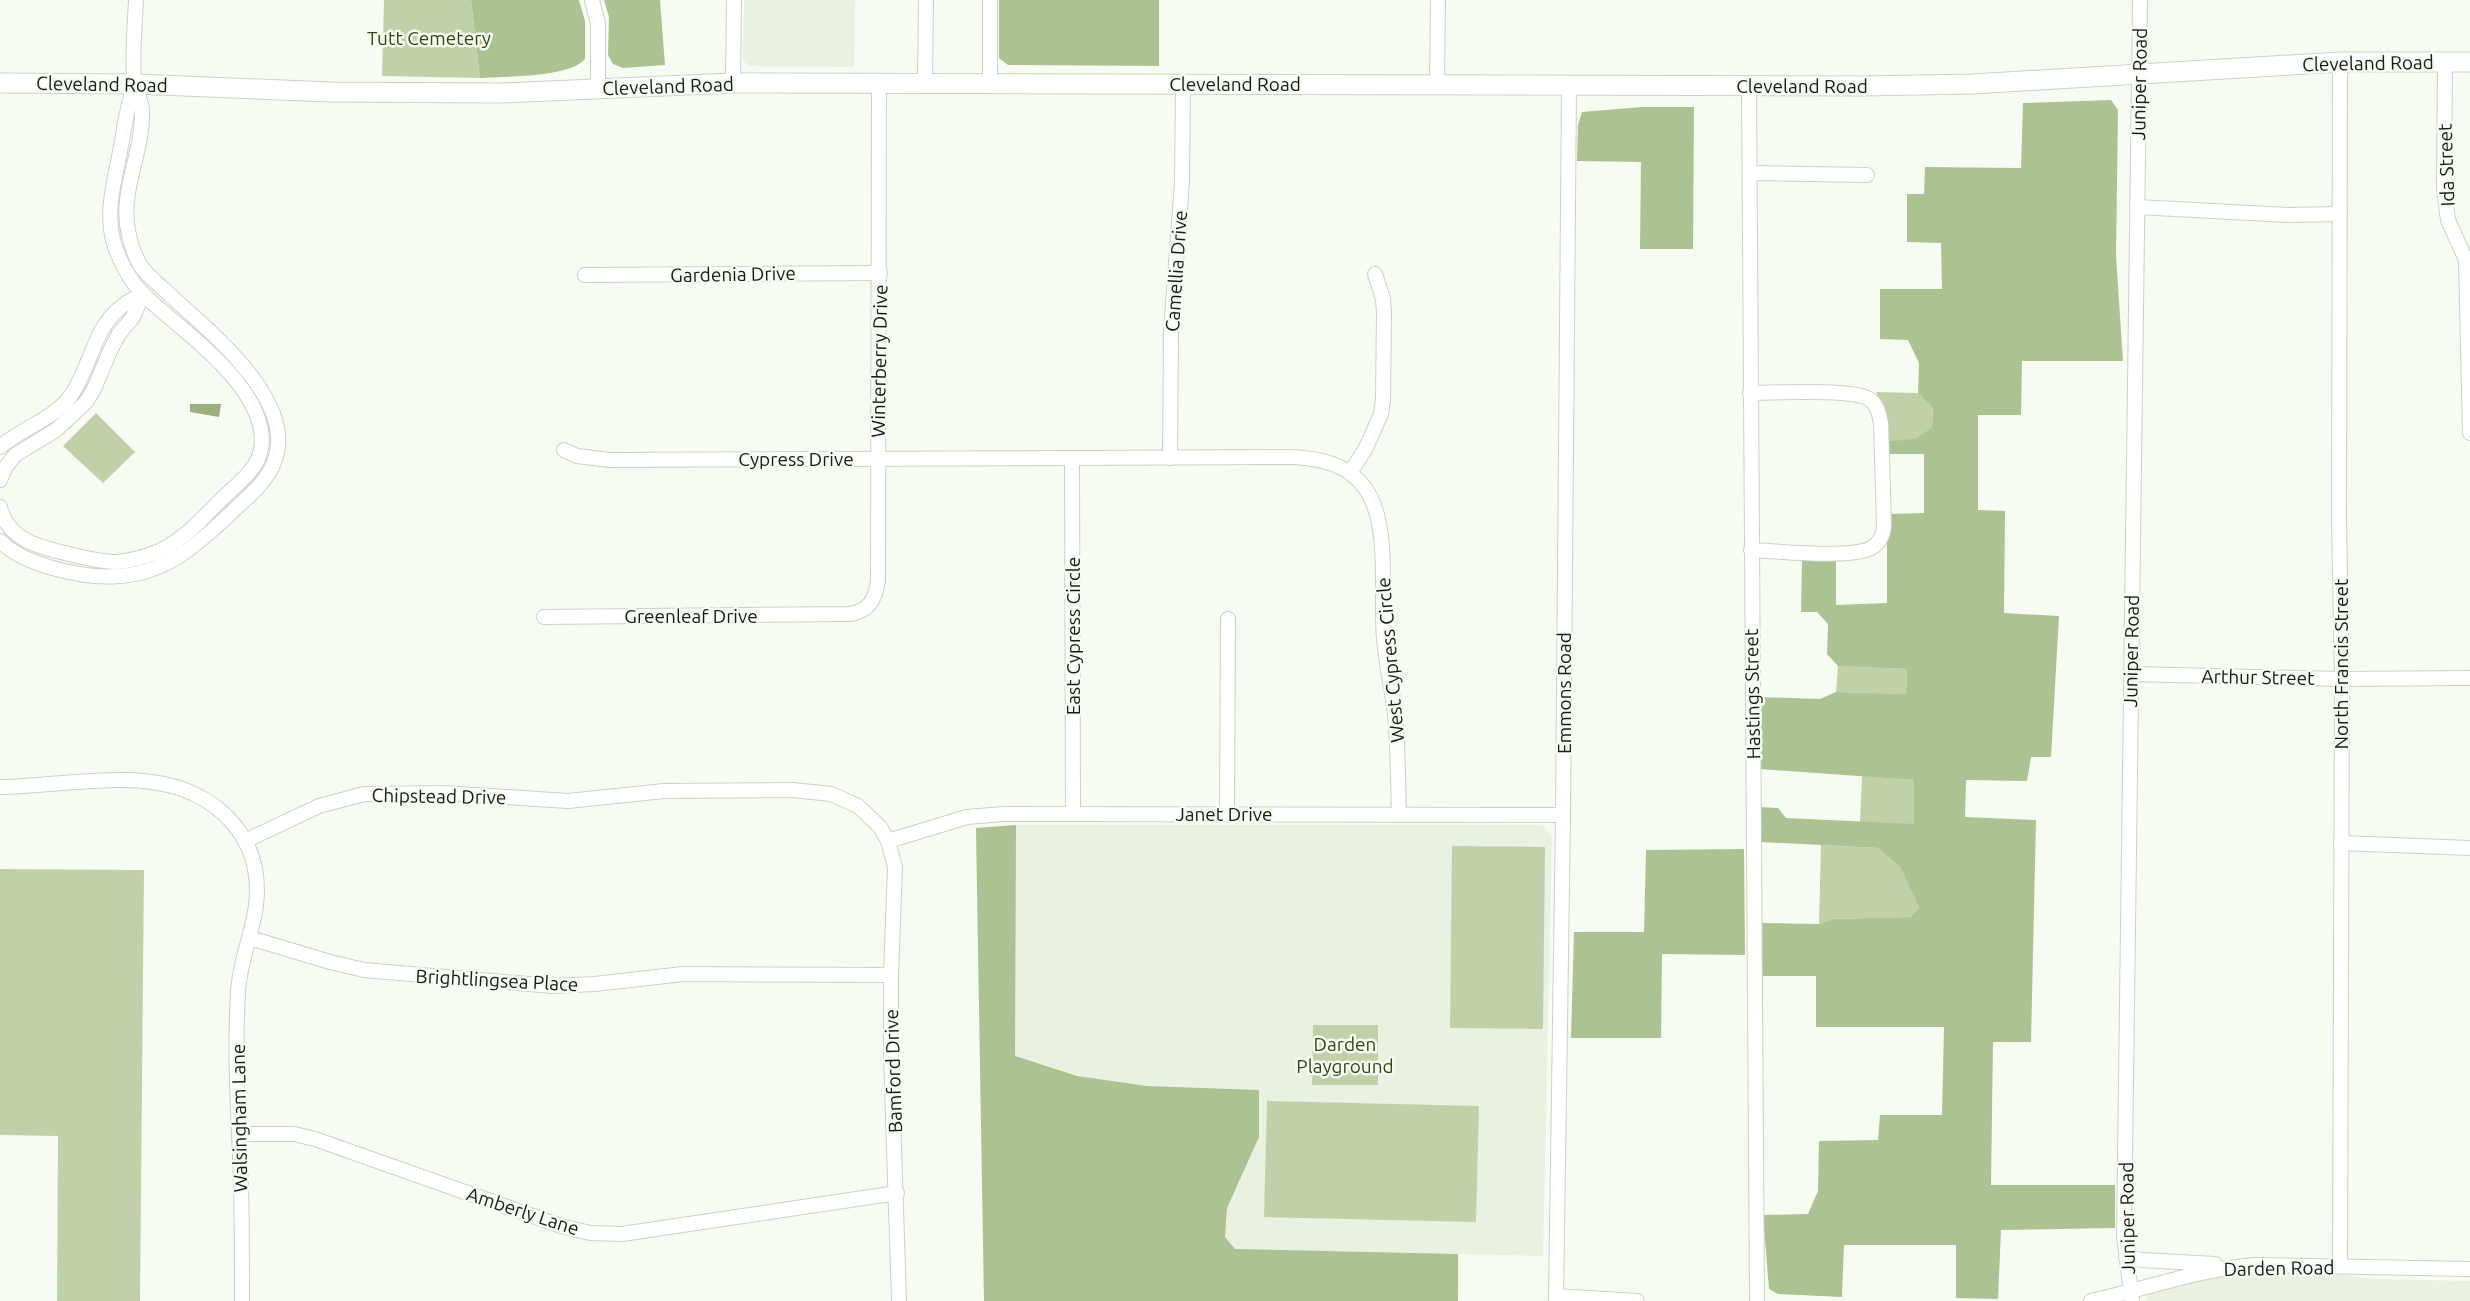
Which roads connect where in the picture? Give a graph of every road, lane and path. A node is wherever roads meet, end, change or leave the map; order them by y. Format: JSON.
{"nodes":[{"id":1,"x":136,"y":0,"type":"edge"},
{"id":2,"x":592,"y":0,"type":"edge"},
{"id":3,"x":734,"y":0,"type":"edge"},
{"id":4,"x":926,"y":0,"type":"edge"},
{"id":5,"x":990,"y":0,"type":"edge"},
{"id":6,"x":1438,"y":0,"type":"edge"},
{"id":7,"x":2140,"y":0,"type":"edge"},
{"id":8,"x":2340,"y":62,"type":"junction"},
{"id":9,"x":2445,"y":62,"type":"junction"},
{"id":10,"x":2470,"y":62,"type":"edge"},
{"id":11,"x":2139,"y":75,"type":"junction"},
{"id":12,"x":0,"y":83,"type":"edge"},
{"id":13,"x":733,"y":83,"type":"junction"},
{"id":14,"x":880,"y":83,"type":"junction"},
{"id":15,"x":925,"y":83,"type":"junction"},
{"id":16,"x":989,"y":83,"type":"junction"},
{"id":17,"x":1184,"y":83,"type":"junction"},
{"id":18,"x":135,"y":84,"type":"junction"},
{"id":19,"x":1437,"y":85,"type":"junction"},
{"id":20,"x":1569,"y":85,"type":"junction"},
{"id":21,"x":1749,"y":86,"type":"junction"},
{"id":22,"x":598,"y":88,"type":"junction"},
{"id":23,"x":1751,"y":173,"type":"junction"},
{"id":24,"x":1867,"y":175,"type":"dead end"},
{"id":25,"x":2137,"y":207,"type":"junction"},
{"id":26,"x":2340,"y":214,"type":"junction"},
{"id":27,"x":880,"y":273,"type":"junction"},
{"id":28,"x":1376,"y":274,"type":"dead end"},
{"id":29,"x":585,"y":275,"type":"dead end"},
{"id":30,"x":143,"y":294,"type":"junction"},
{"id":31,"x":1750,"y":393,"type":"junction"},
{"id":32,"x":2470,"y":433,"type":"edge"},
{"id":33,"x":0,"y":447,"type":"edge"},
{"id":34,"x":564,"y":450,"type":"dead end"},
{"id":35,"x":878,"y":458,"type":"junction"},
{"id":36,"x":1072,"y":458,"type":"junction"},
{"id":37,"x":1170,"y":458,"type":"junction"},
{"id":38,"x":1350,"y":473,"type":"junction"},
{"id":39,"x":0,"y":480,"type":"edge"},
{"id":40,"x":0,"y":507,"type":"edge"},
{"id":41,"x":0,"y":541,"type":"edge"},
{"id":42,"x":1751,"y":550,"type":"junction"},
{"id":43,"x":839,"y":615,"type":"joint"},
{"id":44,"x":544,"y":617,"type":"dead end"},
{"id":45,"x":1228,"y":619,"type":"dead end"},
{"id":46,"x":2131,"y":674,"type":"junction"},
{"id":47,"x":2470,"y":678,"type":"edge"},
{"id":48,"x":2342,"y":679,"type":"junction"},
{"id":49,"x":0,"y":787,"type":"edge"},
{"id":50,"x":1073,"y":814,"type":"junction"},
{"id":51,"x":1227,"y":814,"type":"junction"},
{"id":52,"x":1399,"y":815,"type":"junction"},
{"id":53,"x":1563,"y":815,"type":"junction"},
{"id":54,"x":245,"y":841,"type":"junction"},
{"id":55,"x":888,"y":841,"type":"junction"},
{"id":56,"x":2340,"y":843,"type":"junction"},
{"id":57,"x":2470,"y":848,"type":"edge"},
{"id":58,"x":250,"y":938,"type":"junction"},
{"id":59,"x":891,"y":975,"type":"junction"},
{"id":60,"x":239,"y":1134,"type":"junction"},
{"id":61,"x":897,"y":1193,"type":"junction"},
{"id":62,"x":2126,"y":1257,"type":"junction"},
{"id":63,"x":2255,"y":1265,"type":"junction"},
{"id":64,"x":2340,"y":1266,"type":"junction"},
{"id":65,"x":2470,"y":1269,"type":"edge"},
{"id":66,"x":2131,"y":1296,"type":"edge"},
{"id":67,"x":1556,"y":1299,"type":"edge"},
{"id":68,"x":242,"y":1301,"type":"edge"},
{"id":69,"x":899,"y":1301,"type":"edge"},
{"id":70,"x":1637,"y":1301,"type":"edge"},
{"id":71,"x":1757,"y":1301,"type":"edge"},
{"id":72,"x":2091,"y":1301,"type":"edge"}],
"edges":[{"from":1,"to":18,"type":"street"},
{"from":2,"to":22,"type":"street"},
{"from":3,"to":13,"type":"street"},
{"from":4,"to":15,"type":"street"},
{"from":5,"to":16,"type":"street"},
{"from":6,"to":19,"type":"street"},
{"from":7,"to":11,"type":"street","name":"Juniper Road"},
{"from":8,"to":9,"type":"main road","name":"Cleveland Road"},
{"from":8,"to":11,"type":"main road","name":"Cleveland Road"},
{"from":8,"to":26,"type":"street","name":"North Francis Street"},
{"from":9,"to":10,"type":"main road","name":"Cleveland Road"},
{"from":9,"to":32,"type":"street","name":"Ida Street"},
{"from":11,"to":21,"type":"main road","name":"Cleveland Road"},
{"from":11,"to":25,"type":"street","name":"Juniper Road"},
{"from":12,"to":18,"type":"main road","name":"Cleveland Road"},
{"from":13,"to":14,"type":"main road","name":"Cleveland Road"},
{"from":13,"to":22,"type":"main road","name":"Cleveland Road"},
{"from":14,"to":15,"type":"main road","name":"Cleveland Road"},
{"from":14,"to":27,"type":"street","name":"Winterberry Drive"},
{"from":15,"to":16,"type":"main road","name":"Cleveland Road"},
{"from":16,"to":17,"type":"main road","name":"Cleveland Road"},
{"from":17,"to":19,"type":"main road","name":"Cleveland Road"},
{"from":17,"to":37,"type":"street","name":"Camellia Drive"},
{"from":18,"to":22,"type":"main road","name":"Cleveland Road"},
{"from":18,"to":30,"type":"street"},
{"from":18,"to":41,"type":"street"},
{"from":19,"to":20,"type":"main road","name":"Cleveland Road"},
{"from":20,"to":21,"type":"main road","name":"Cleveland Road"},
{"from":20,"to":53,"type":"street","name":"Emmons Road"},
{"from":21,"to":23,"type":"street","name":"Hastings Street"},
{"from":23,"to":24,"type":"street"},
{"from":23,"to":31,"type":"street","name":"Hastings Street"},
{"from":25,"to":26,"type":"street"},
{"from":25,"to":46,"type":"street","name":"Juniper Road"},
{"from":26,"to":48,"type":"street","name":"North Francis Street"},
{"from":27,"to":29,"type":"street","name":"Gardenia Drive"},
{"from":27,"to":35,"type":"street","name":"Winterberry Drive"},
{"from":28,"to":38,"type":"street"},
{"from":30,"to":33,"type":"street"},
{"from":30,"to":39,"type":"street"},
{"from":30,"to":40,"type":"street"},
{"from":31,"to":42,"type":"street","name":"Hastings Street"},
{"from":31,"to":42,"type":"street"},
{"from":34,"to":35,"type":"street","name":"Cypress Drive"},
{"from":35,"to":36,"type":"street","name":"Cypress Drive"},
{"from":35,"to":43,"type":"street","name":"Winterberry Drive"},
{"from":36,"to":37,"type":"street","name":"Cypress Drive"},
{"from":36,"to":50,"type":"street","name":"East Cypress Circle"},
{"from":37,"to":38,"type":"street","name":"Cypress Drive"},
{"from":38,"to":52,"type":"street","name":"West Cypress Circle"},
{"from":42,"to":71,"type":"street","name":"Hastings Street"},
{"from":43,"to":44,"type":"street","name":"Greenleaf Drive"},
{"from":45,"to":51,"type":"street"},
{"from":46,"to":48,"type":"street","name":"Arthur Street"},
{"from":46,"to":62,"type":"street","name":"Juniper Road"},
{"from":47,"to":48,"type":"street","name":"Arthur Street"},
{"from":48,"to":56,"type":"street","name":"North Francis Street"},
{"from":49,"to":54,"type":"street"},
{"from":50,"to":51,"type":"street","name":"Janet Drive"},
{"from":50,"to":55,"type":"street","name":"Janet Drive"},
{"from":51,"to":52,"type":"street","name":"Janet Drive"},
{"from":52,"to":53,"type":"street","name":"Janet Drive"},
{"from":53,"to":67,"type":"street","name":"Emmons Road"},
{"from":54,"to":55,"type":"street","name":"Chipstead Drive"},
{"from":54,"to":58,"type":"street"},
{"from":55,"to":59,"type":"street","name":"Bamford Drive"},
{"from":56,"to":57,"type":"street"},
{"from":56,"to":64,"type":"street","name":"North Francis Street"},
{"from":58,"to":59,"type":"street","name":"Brightlingsea Place"},
{"from":58,"to":60,"type":"street","name":"Walsingham Lane"},
{"from":59,"to":61,"type":"street","name":"Bamford Drive"},
{"from":60,"to":61,"type":"street","name":"Amberly Lane"},
{"from":60,"to":68,"type":"street","name":"Walsingham Lane"},
{"from":61,"to":69,"type":"street","name":"Bamford Drive"},
{"from":62,"to":63,"type":"street"},
{"from":62,"to":66,"type":"street","name":"Juniper Road"},
{"from":63,"to":64,"type":"street","name":"Darden Road"},
{"from":63,"to":66,"type":"street","name":"Darden Road"},
{"from":64,"to":65,"type":"street","name":"Darden Road"},
{"from":66,"to":72,"type":"street","name":"Darden Road"},
{"from":67,"to":70,"type":"street"}]}
